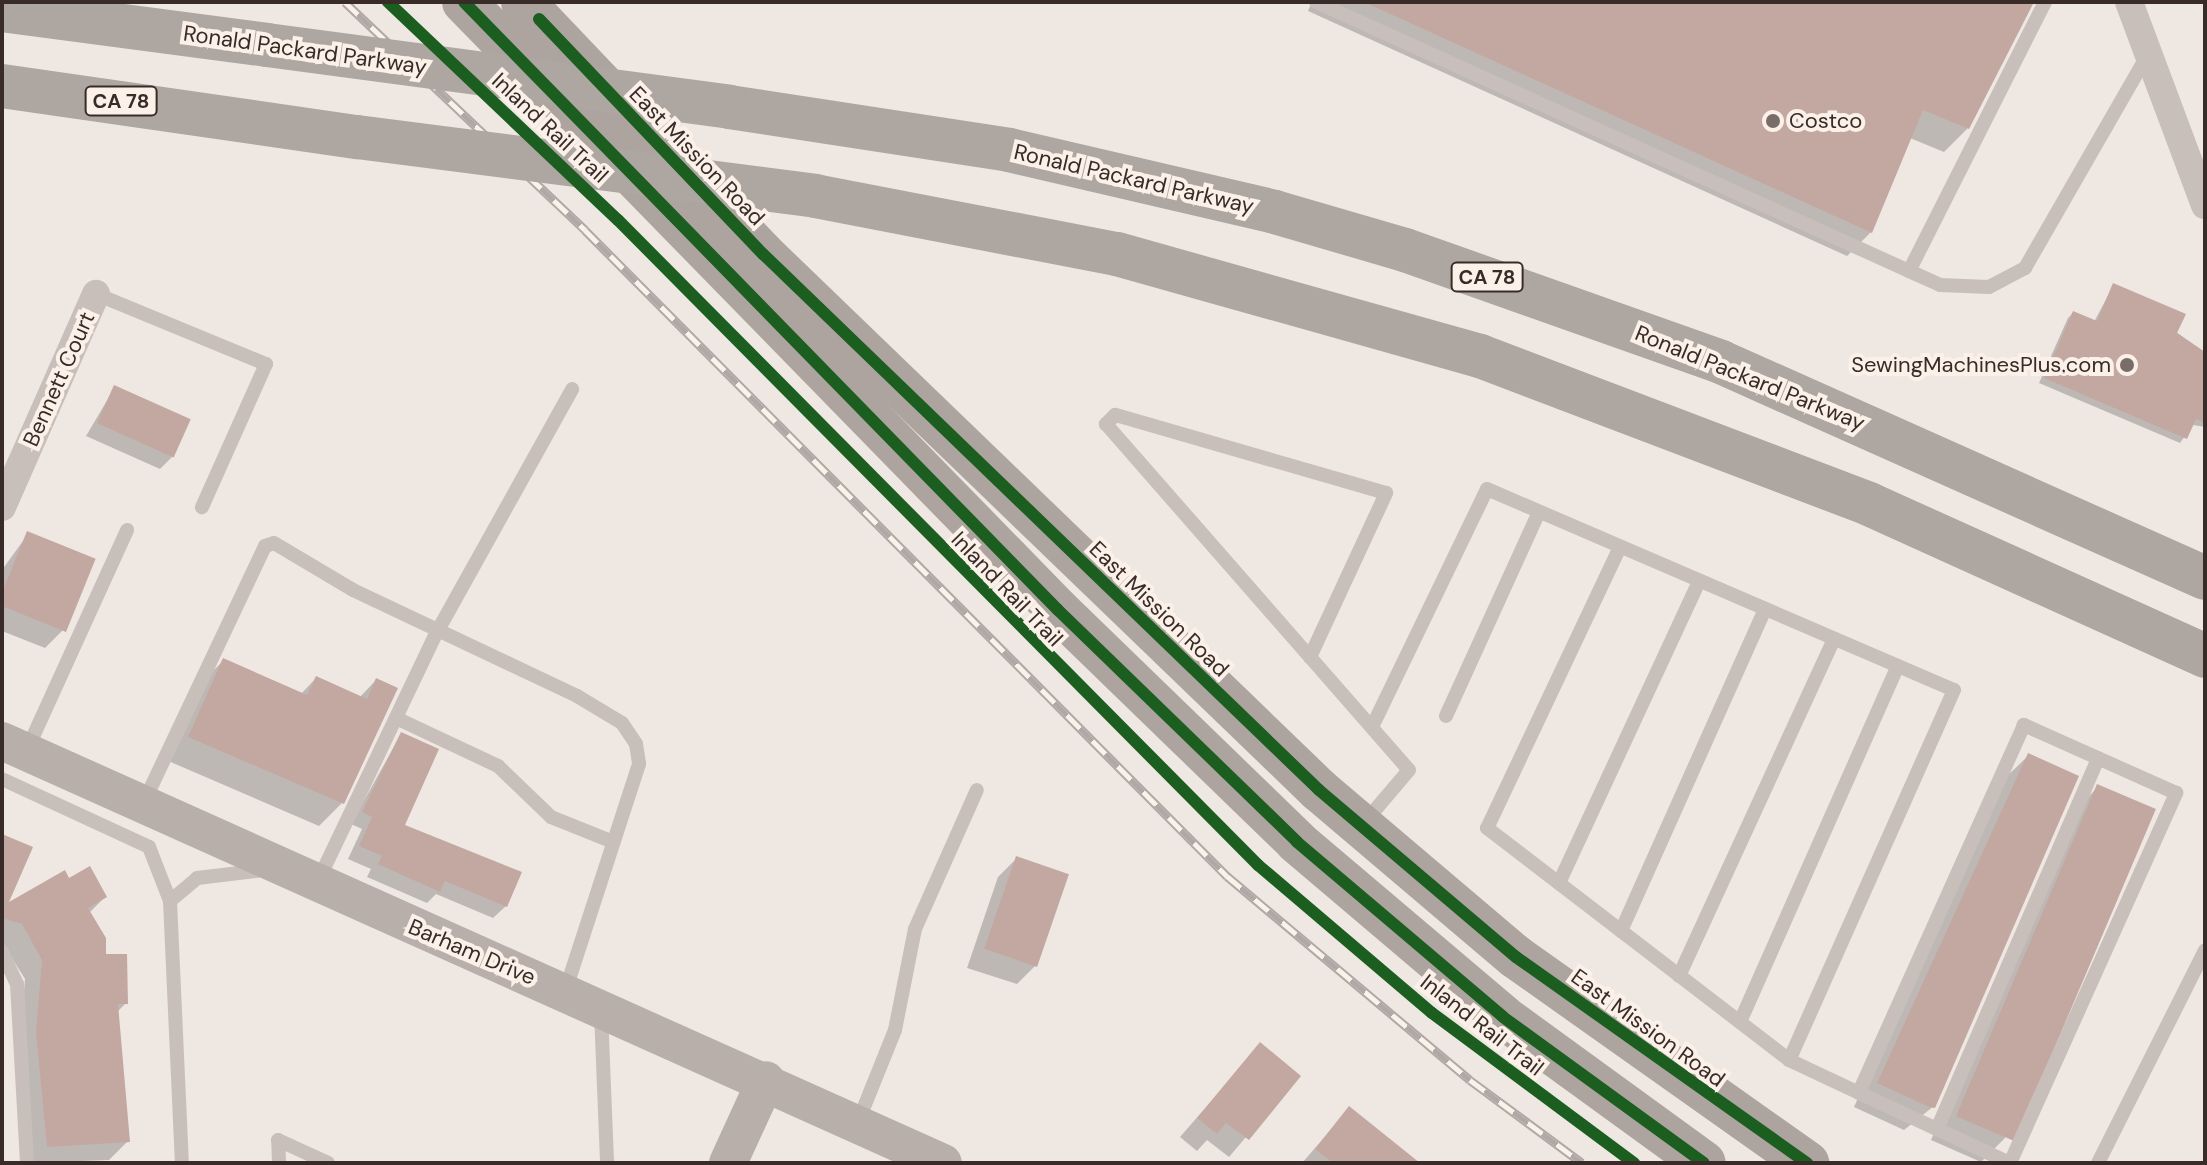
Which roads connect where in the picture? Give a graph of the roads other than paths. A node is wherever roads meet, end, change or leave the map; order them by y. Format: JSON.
{"nodes":[{"id":1,"x":464,"y":2,"type":"edge"},
{"id":2,"x":523,"y":2,"type":"edge"},
{"id":3,"x":1316,"y":2,"type":"edge"},
{"id":4,"x":2045,"y":2,"type":"edge"},
{"id":5,"x":2129,"y":2,"type":"edge"},
{"id":6,"x":2,"y":10,"type":"edge"},
{"id":7,"x":2148,"y":54,"type":"junction"},
{"id":8,"x":2,"y":86,"type":"edge"},
{"id":9,"x":2,"y":109,"type":"edge"},
{"id":10,"x":240,"y":116,"type":"junction"},
{"id":11,"x":2205,"y":205,"type":"edge"},
{"id":12,"x":1909,"y":271,"type":"junction"},
{"id":13,"x":96,"y":294,"type":"joint"},
{"id":14,"x":572,"y":389,"type":"dead end"},
{"id":15,"x":2,"y":507,"type":"edge"},
{"id":16,"x":202,"y":507,"type":"dead end"},
{"id":17,"x":1539,"y":512,"type":"junction"},
{"id":18,"x":127,"y":530,"type":"dead end"},
{"id":19,"x":1620,"y":547,"type":"junction"},
{"id":20,"x":2205,"y":578,"type":"edge"},
{"id":21,"x":1699,"y":581,"type":"junction"},
{"id":22,"x":1765,"y":609,"type":"junction"},
{"id":23,"x":2145,"y":628,"type":"junction"},
{"id":24,"x":437,"y":632,"type":"junction"},
{"id":25,"x":1834,"y":639,"type":"junction"},
{"id":26,"x":2205,"y":656,"type":"edge"},
{"id":27,"x":1310,"y":657,"type":"junction"},
{"id":28,"x":1898,"y":666,"type":"junction"},
{"id":29,"x":2205,"y":668,"type":"edge"},
{"id":30,"x":1446,"y":716,"type":"dead end"},
{"id":31,"x":396,"y":718,"type":"junction"},
{"id":32,"x":1372,"y":727,"type":"junction"},
{"id":33,"x":10,"y":758,"type":"edge"},
{"id":34,"x":2098,"y":758,"type":"junction"},
{"id":35,"x":977,"y":790,"type":"dead end"},
{"id":36,"x":142,"y":806,"type":"junction"},
{"id":37,"x":1361,"y":826,"type":"junction"},
{"id":38,"x":1283,"y":828,"type":"junction"},
{"id":39,"x":611,"y":841,"type":"junction"},
{"id":40,"x":279,"y":868,"type":"junction"},
{"id":41,"x":1559,"y":883,"type":"junction"},
{"id":42,"x":316,"y":884,"type":"junction"},
{"id":43,"x":170,"y":901,"type":"junction"},
{"id":44,"x":1621,"y":931,"type":"junction"},
{"id":45,"x":2205,"y":950,"type":"edge"},
{"id":46,"x":2,"y":952,"type":"edge"},
{"id":47,"x":1679,"y":976,"type":"junction"},
{"id":48,"x":564,"y":992,"type":"junction"},
{"id":49,"x":601,"y":1008,"type":"junction"},
{"id":50,"x":1740,"y":1022,"type":"junction"},
{"id":51,"x":1789,"y":1060,"type":"junction"},
{"id":52,"x":766,"y":1080,"type":"junction"},
{"id":53,"x":1859,"y":1093,"type":"junction"},
{"id":54,"x":857,"y":1123,"type":"junction"},
{"id":55,"x":1937,"y":1129,"type":"junction"},
{"id":56,"x":27,"y":1163,"type":"edge"},
{"id":57,"x":182,"y":1163,"type":"edge"},
{"id":58,"x":279,"y":1163,"type":"edge"},
{"id":59,"x":328,"y":1163,"type":"edge"},
{"id":60,"x":607,"y":1163,"type":"edge"},
{"id":61,"x":728,"y":1163,"type":"edge"},
{"id":62,"x":943,"y":1163,"type":"edge"},
{"id":63,"x":1704,"y":1163,"type":"edge"},
{"id":64,"x":1807,"y":1163,"type":"edge"},
{"id":65,"x":2098,"y":1163,"type":"edge"}],
"edges":[{"from":1,"to":38,"type":"main road"},
{"from":2,"to":37,"type":"main road","name":"East Mission Road"},
{"from":3,"to":12,"type":"lane"},
{"from":4,"to":12,"type":"lane"},
{"from":5,"to":7,"type":"street"},
{"from":6,"to":20,"type":"highway","name":"Ronald Packard Parkway","number":"CA 78","bridge":true},
{"from":7,"to":11,"type":"street"},
{"from":7,"to":12,"type":"lane"},
{"from":8,"to":10,"type":"highway","number":"CA 78"},
{"from":9,"to":10,"type":"highway"},
{"from":10,"to":23,"type":"highway","number":"CA 78","bridge":true},
{"from":13,"to":15,"type":"street","name":"Bennett Court"},
{"from":13,"to":16,"type":"lane"},
{"from":14,"to":24,"type":"lane"},
{"from":17,"to":19,"type":"lane"},
{"from":17,"to":30,"type":"lane"},
{"from":17,"to":32,"type":"lane"},
{"from":18,"to":33,"type":"lane"},
{"from":19,"to":21,"type":"lane"},
{"from":19,"to":41,"type":"lane"},
{"from":21,"to":22,"type":"lane"},
{"from":21,"to":41,"type":"lane"},
{"from":22,"to":25,"type":"lane"},
{"from":22,"to":44,"type":"lane"},
{"from":23,"to":26,"type":"highway","number":"CA 78"},
{"from":23,"to":29,"type":"highway"},
{"from":24,"to":31,"type":"lane"},
{"from":24,"to":36,"type":"lane"},
{"from":24,"to":39,"type":"lane"},
{"from":25,"to":28,"type":"lane"},
{"from":25,"to":47,"type":"lane"},
{"from":27,"to":27,"type":"lane"},
{"from":27,"to":32,"type":"lane"},
{"from":28,"to":50,"type":"lane"},
{"from":28,"to":51,"type":"lane"},
{"from":31,"to":39,"type":"lane"},
{"from":31,"to":42,"type":"lane"},
{"from":32,"to":37,"type":"lane"},
{"from":33,"to":36,"type":"street","name":"Barham Drive"},
{"from":33,"to":43,"type":"lane"},
{"from":34,"to":53,"type":"lane"},
{"from":34,"to":55,"type":"lane"},
{"from":34,"to":55,"type":"lane"},
{"from":35,"to":54,"type":"lane"},
{"from":36,"to":40,"type":"street","name":"Barham Drive"},
{"from":37,"to":38,"type":"main road"},
{"from":37,"to":64,"type":"main road","name":"East Mission Road"},
{"from":38,"to":63,"type":"main road"},
{"from":39,"to":48,"type":"lane"},
{"from":40,"to":42,"type":"street","name":"Barham Drive"},
{"from":40,"to":43,"type":"lane"},
{"from":41,"to":44,"type":"lane"},
{"from":42,"to":48,"type":"street","name":"Barham Drive"},
{"from":43,"to":57,"type":"lane"},
{"from":44,"to":47,"type":"lane"},
{"from":45,"to":65,"type":"lane"},
{"from":46,"to":56,"type":"lane"},
{"from":47,"to":50,"type":"lane"},
{"from":48,"to":49,"type":"street","name":"Barham Drive"},
{"from":49,"to":52,"type":"street","name":"Barham Drive"},
{"from":49,"to":60,"type":"lane"},
{"from":50,"to":51,"type":"lane"},
{"from":51,"to":53,"type":"lane"},
{"from":52,"to":54,"type":"street","name":"Barham Drive"},
{"from":52,"to":61,"type":"street"},
{"from":53,"to":55,"type":"lane"},
{"from":54,"to":62,"type":"street","name":"Barham Drive"},
{"from":58,"to":59,"type":"lane"}]}
